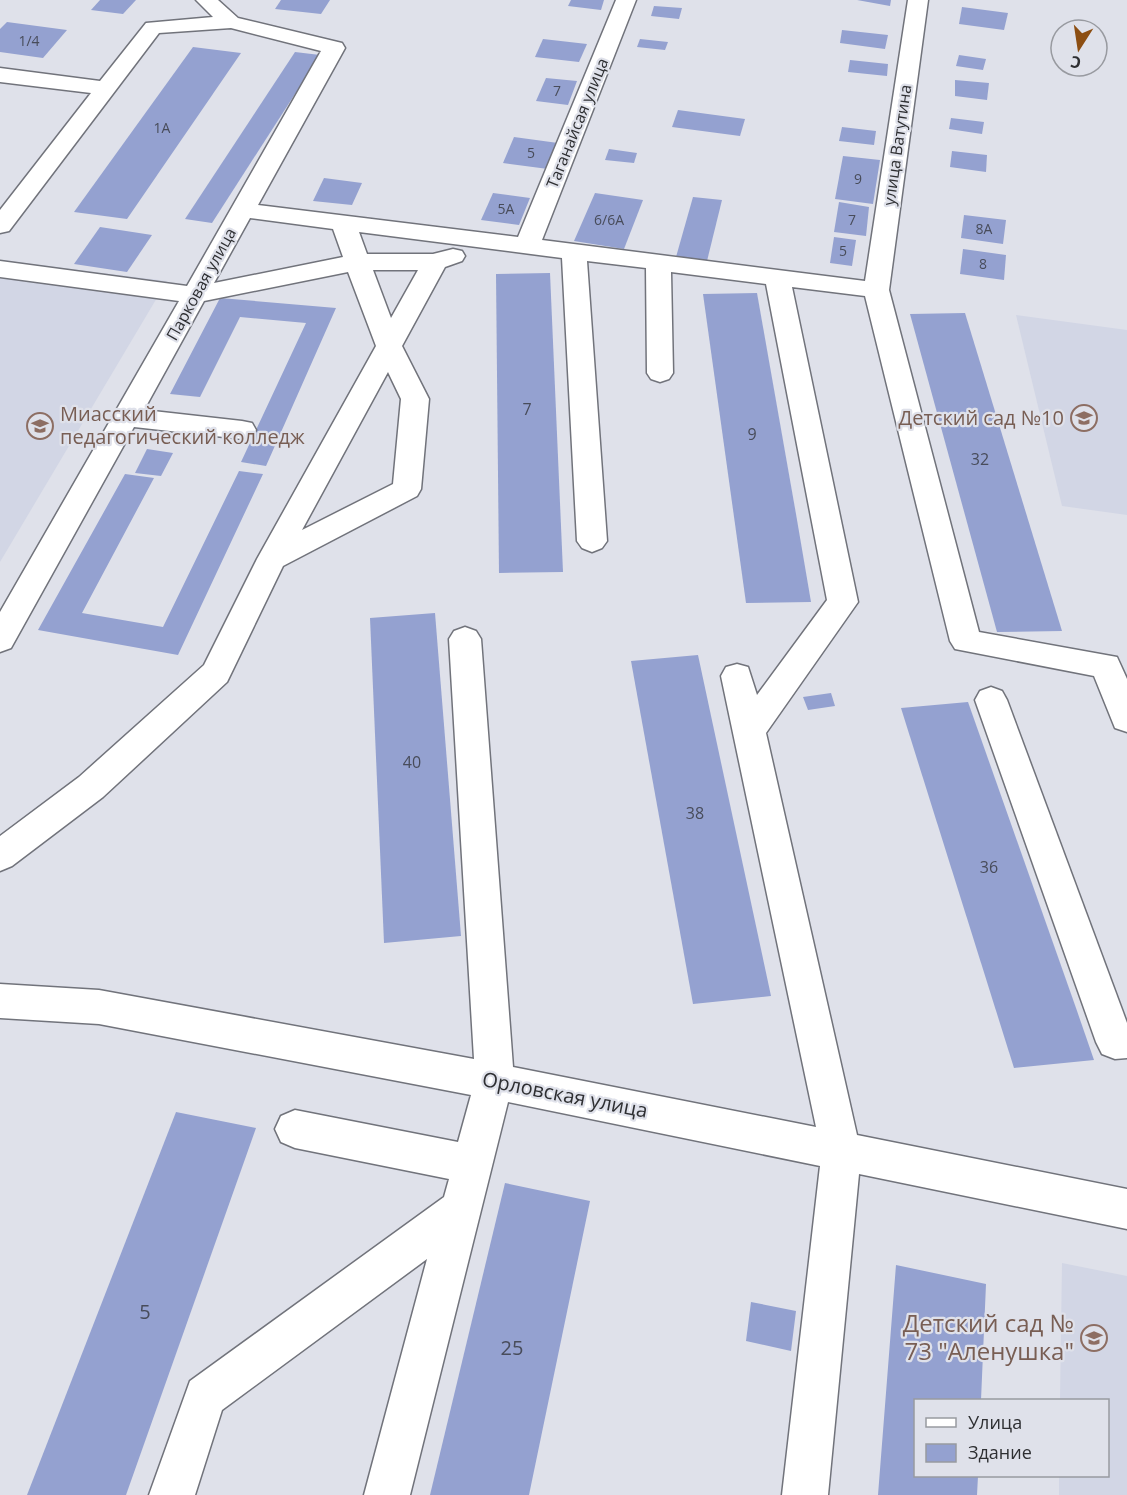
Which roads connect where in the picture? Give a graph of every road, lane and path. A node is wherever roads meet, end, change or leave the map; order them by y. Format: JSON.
{"nodes":[{"id":1,"x":206,"y":0,"type":"edge"},
{"id":2,"x":626,"y":0,"type":"edge"},
{"id":3,"x":918,"y":0,"type":"edge"},
{"id":4,"x":231,"y":21,"type":"junction"},
{"id":5,"x":0,"y":75,"type":"edge"},
{"id":6,"x":105,"y":88,"type":"junction"},
{"id":7,"x":243,"y":210,"type":"junction"},
{"id":8,"x":343,"y":223,"type":"junction"},
{"id":9,"x":0,"y":226,"type":"edge"},
{"id":10,"x":498,"y":242,"type":"junction"},
{"id":11,"x":527,"y":246,"type":"junction"},
{"id":12,"x":574,"y":252,"type":"junction"},
{"id":13,"x":358,"y":262,"type":"junction"},
{"id":14,"x":435,"y":262,"type":"junction"},
{"id":15,"x":658,"y":262,"type":"junction"},
{"id":16,"x":0,"y":268,"type":"edge"},
{"id":17,"x":777,"y":277,"type":"junction"},
{"id":18,"x":876,"y":290,"type":"junction"},
{"id":19,"x":195,"y":295,"type":"junction"},
{"id":20,"x":389,"y":347,"type":"junction"},
{"id":21,"x":660,"y":373,"type":"dead end"},
{"id":22,"x":127,"y":417,"type":"junction"},
{"id":23,"x":242,"y":430,"type":"dead end"},
{"id":24,"x":592,"y":542,"type":"dead end"},
{"id":25,"x":272,"y":560,"type":"junction"},
{"id":26,"x":465,"y":639,"type":"dead end"},
{"id":27,"x":0,"y":640,"type":"edge"},
{"id":28,"x":737,"y":676,"type":"dead end"},
{"id":29,"x":991,"y":700,"type":"dead end"},
{"id":30,"x":1127,"y":719,"type":"edge"},
{"id":31,"x":749,"y":731,"type":"junction"},
{"id":32,"x":0,"y":856,"type":"edge"},
{"id":33,"x":0,"y":1000,"type":"edge"},
{"id":34,"x":1127,"y":1041,"type":"edge"},
{"id":35,"x":494,"y":1081,"type":"junction"},
{"id":36,"x":295,"y":1129,"type":"dead end"},
{"id":37,"x":841,"y":1152,"type":"junction"},
{"id":38,"x":472,"y":1164,"type":"junction"},
{"id":39,"x":461,"y":1209,"type":"junction"},
{"id":40,"x":1127,"y":1209,"type":"edge"},
{"id":41,"x":172,"y":1495,"type":"edge"},
{"id":42,"x":387,"y":1495,"type":"edge"},
{"id":43,"x":805,"y":1495,"type":"edge"}],
"edges":[{"from":1,"to":4,"type":"street","name":"Парковая улица"},
{"from":2,"to":11,"type":"street","name":"Таганайсая улица"},
{"from":3,"to":18,"type":"street","name":"улица Ватутина"},
{"from":4,"to":6,"type":"street"},
{"from":4,"to":7,"type":"street","name":"Парковая улица"},
{"from":5,"to":6,"type":"street"},
{"from":6,"to":9,"type":"street"},
{"from":7,"to":8,"type":"street"},
{"from":7,"to":19,"type":"street","name":"Парковая улица"},
{"from":8,"to":10,"type":"street"},
{"from":8,"to":13,"type":"street"},
{"from":10,"to":11,"type":"street"},
{"from":10,"to":14,"type":"street"},
{"from":11,"to":12,"type":"street"},
{"from":12,"to":15,"type":"street"},
{"from":12,"to":24,"type":"street"},
{"from":13,"to":14,"type":"street"},
{"from":13,"to":19,"type":"street"},
{"from":13,"to":20,"type":"street"},
{"from":14,"to":20,"type":"street"},
{"from":15,"to":17,"type":"street"},
{"from":15,"to":21,"type":"street"},
{"from":16,"to":19,"type":"street"},
{"from":17,"to":18,"type":"street"},
{"from":17,"to":31,"type":"street"},
{"from":18,"to":30,"type":"street"},
{"from":19,"to":22,"type":"street","name":"Парковая улица"},
{"from":20,"to":25,"type":"street"},
{"from":20,"to":25,"type":"street"},
{"from":22,"to":23,"type":"street"},
{"from":22,"to":27,"type":"street","name":"Парковая улица"},
{"from":25,"to":32,"type":"street"},
{"from":26,"to":35,"type":"street"},
{"from":28,"to":31,"type":"street"},
{"from":29,"to":34,"type":"street"},
{"from":31,"to":37,"type":"street"},
{"from":33,"to":35,"type":"street","name":"Орловская улица"},
{"from":35,"to":37,"type":"street","name":"Орловская улица"},
{"from":35,"to":38,"type":"street"},
{"from":36,"to":38,"type":"street"},
{"from":37,"to":40,"type":"street","name":"Орловская улица"},
{"from":37,"to":43,"type":"street"},
{"from":38,"to":39,"type":"street"},
{"from":39,"to":41,"type":"street"},
{"from":39,"to":42,"type":"street"}]}
